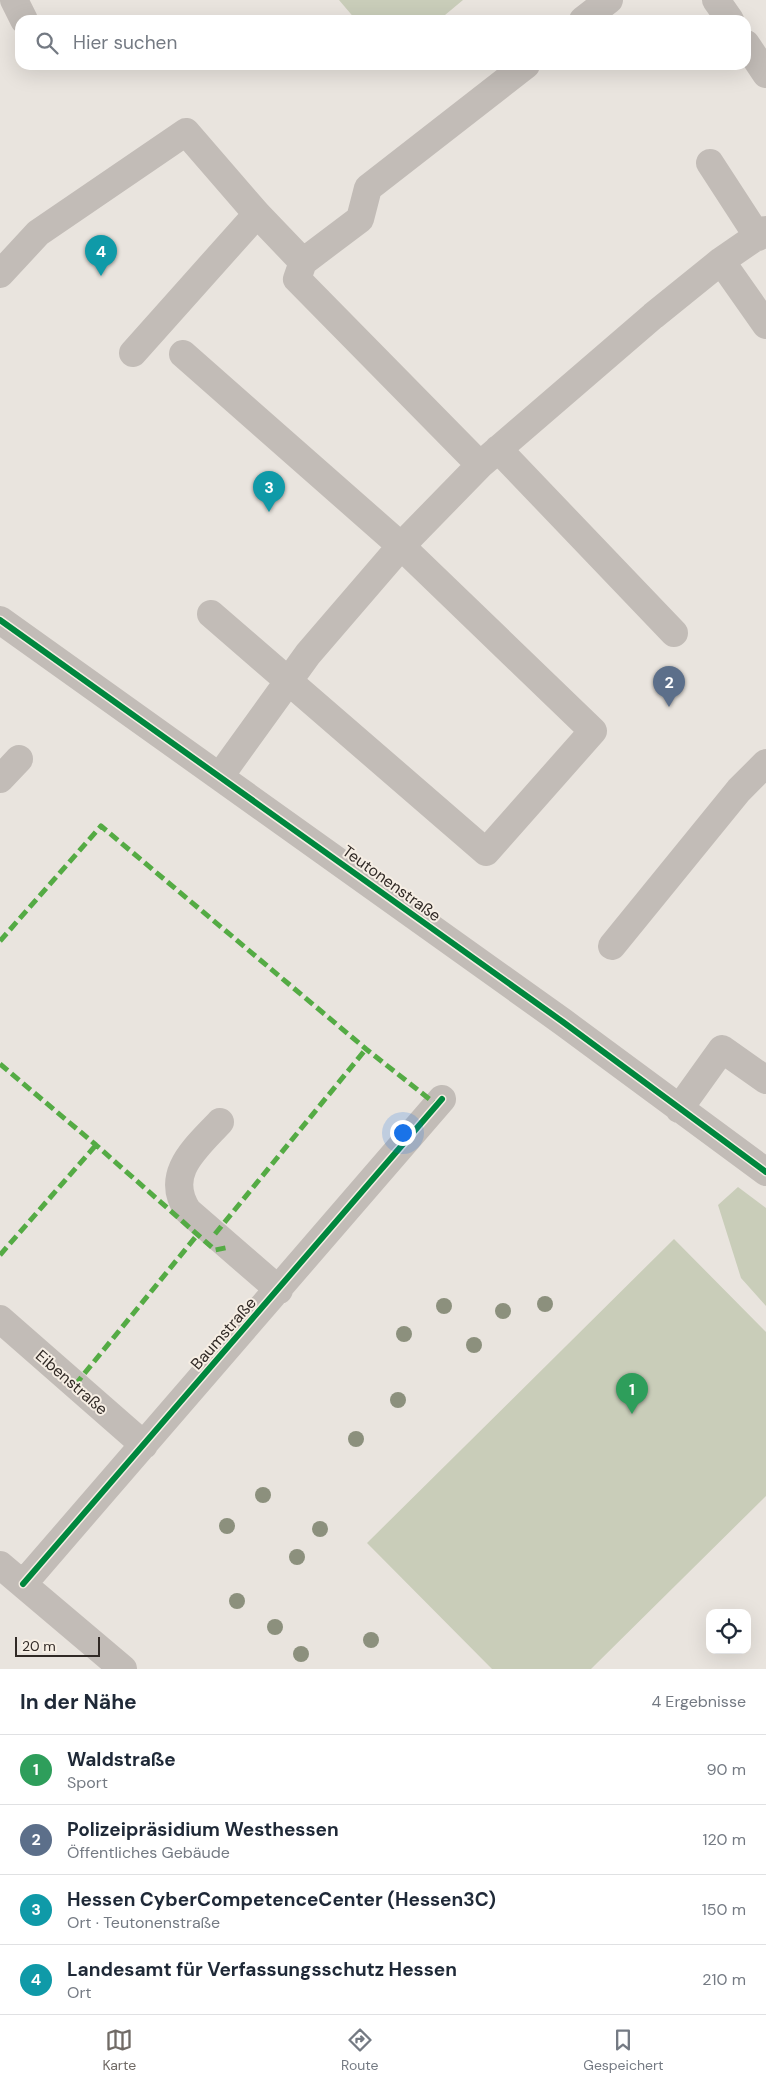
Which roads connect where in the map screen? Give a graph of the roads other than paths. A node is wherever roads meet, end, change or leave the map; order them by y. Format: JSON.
{"nodes":[{"id":1,"x":14,"y":0,"type":"edge"},
{"id":2,"x":608,"y":0,"type":"edge"},
{"id":3,"x":716,"y":0,"type":"edge"},
{"id":4,"x":22,"y":15,"type":"edge"},
{"id":5,"x":589,"y":15,"type":"edge"},
{"id":6,"x":726,"y":15,"type":"edge"},
{"id":7,"x":751,"y":52,"type":"edge"},
{"id":8,"x":520,"y":70,"type":"edge"},
{"id":9,"x":766,"y":74,"type":"edge"},
{"id":10,"x":710,"y":163,"type":"dead end"},
{"id":11,"x":257,"y":214,"type":"junction"},
{"id":12,"x":762,"y":234,"type":"edge"},
{"id":13,"x":303,"y":262,"type":"junction"},
{"id":14,"x":721,"y":262,"type":"junction"},
{"id":15,"x":0,"y":274,"type":"edge"},
{"id":16,"x":766,"y":325,"type":"edge"},
{"id":17,"x":132,"y":353,"type":"dead end"},
{"id":18,"x":183,"y":354,"type":"dead end"},
{"id":19,"x":489,"y":457,"type":"junction"},
{"id":20,"x":401,"y":546,"type":"junction"},
{"id":21,"x":211,"y":614,"type":"dead end"},
{"id":22,"x":0,"y":620,"type":"edge"},
{"id":23,"x":674,"y":633,"type":"dead end"},
{"id":24,"x":288,"y":681,"type":"junction"},
{"id":25,"x":19,"y":759,"type":"dead end"},
{"id":26,"x":766,"y":763,"type":"edge"},
{"id":27,"x":220,"y":776,"type":"junction"},
{"id":28,"x":0,"y":779,"type":"edge"},
{"id":29,"x":612,"y":946,"type":"dead end"},
{"id":30,"x":766,"y":1080,"type":"edge"},
{"id":31,"x":442,"y":1099,"type":"dead end"},
{"id":32,"x":679,"y":1109,"type":"junction"},
{"id":33,"x":220,"y":1122,"type":"dead end"},
{"id":34,"x":766,"y":1172,"type":"edge"},
{"id":35,"x":279,"y":1290,"type":"junction"},
{"id":36,"x":0,"y":1319,"type":"edge"},
{"id":37,"x":144,"y":1445,"type":"junction"},
{"id":38,"x":1,"y":1567,"type":"edge"},
{"id":39,"x":23,"y":1584,"type":"junction"},
{"id":40,"x":123,"y":1669,"type":"edge"}],
"edges":[{"from":1,"to":4,"type":"street"},
{"from":2,"to":5,"type":"street"},
{"from":3,"to":6,"type":"street"},
{"from":7,"to":9,"type":"street"},
{"from":8,"to":13,"type":"street"},
{"from":10,"to":12,"type":"street"},
{"from":11,"to":13,"type":"street"},
{"from":11,"to":15,"type":"street"},
{"from":11,"to":17,"type":"street"},
{"from":12,"to":14,"type":"street"},
{"from":13,"to":19,"type":"street"},
{"from":14,"to":16,"type":"street"},
{"from":14,"to":19,"type":"street"},
{"from":18,"to":20,"type":"street"},
{"from":19,"to":20,"type":"street"},
{"from":19,"to":23,"type":"street"},
{"from":20,"to":24,"type":"street"},
{"from":20,"to":24,"type":"street"},
{"from":21,"to":24,"type":"street"},
{"from":22,"to":27,"type":"street","name":"Teutonenstraße"},
{"from":24,"to":27,"type":"street"},
{"from":25,"to":28,"type":"street"},
{"from":26,"to":29,"type":"street"},
{"from":27,"to":32,"type":"street","name":"Teutonenstraße"},
{"from":30,"to":32,"type":"street"},
{"from":31,"to":35,"type":"street","name":"Baumstraße"},
{"from":32,"to":34,"type":"street","name":"Teutonenstraße"},
{"from":33,"to":35,"type":"street"},
{"from":35,"to":37,"type":"street","name":"Baumstraße"},
{"from":36,"to":37,"type":"street","name":"Eibenstraße"},
{"from":37,"to":39,"type":"street","name":"Baumstraße"},
{"from":38,"to":39,"type":"street"},
{"from":39,"to":40,"type":"street"}]}
